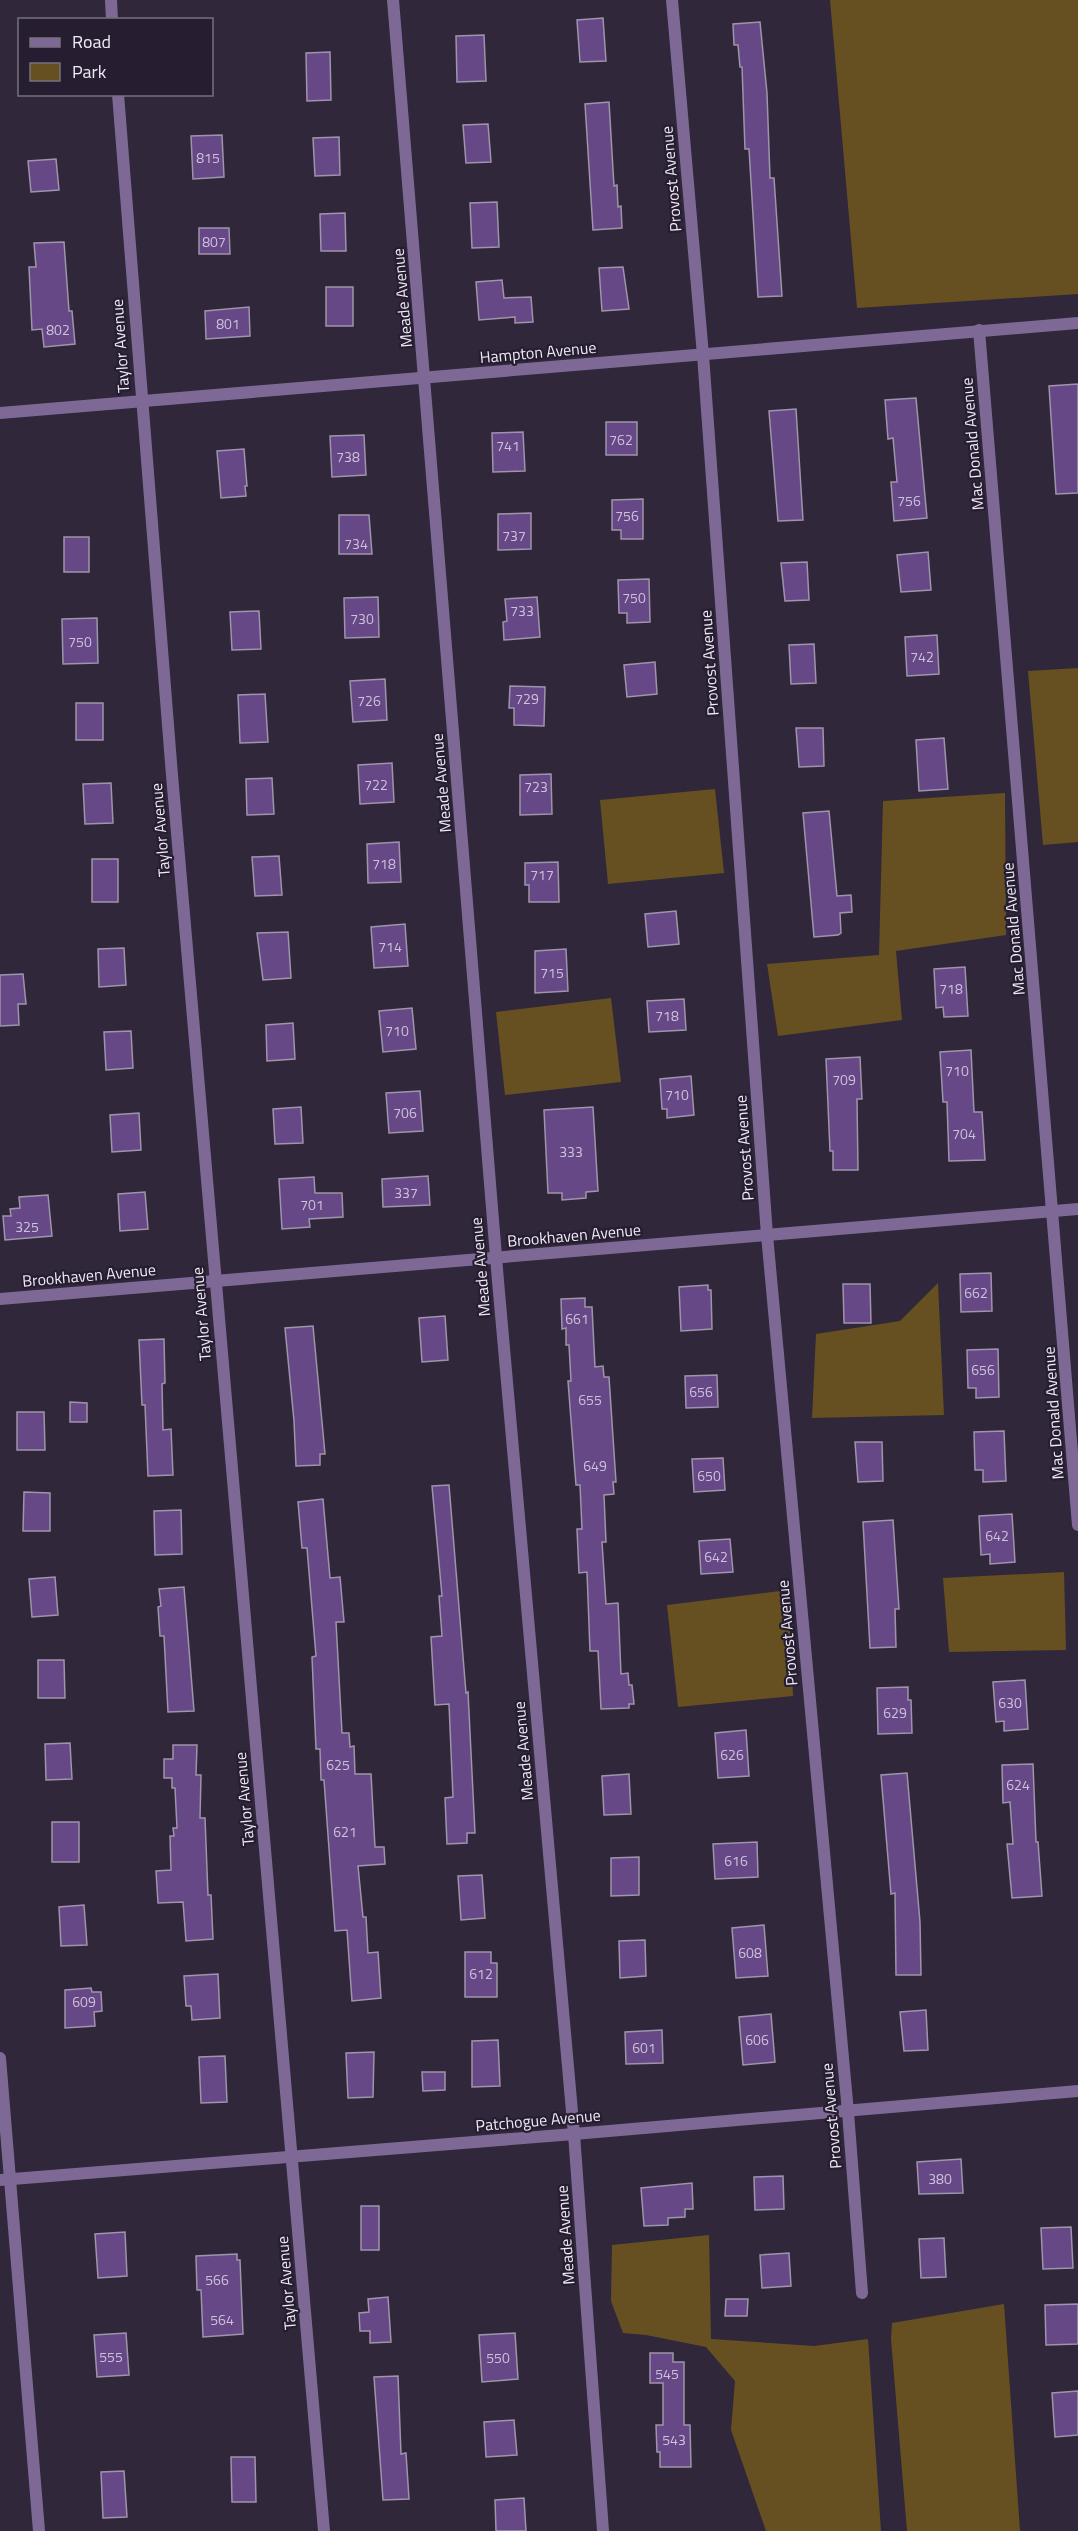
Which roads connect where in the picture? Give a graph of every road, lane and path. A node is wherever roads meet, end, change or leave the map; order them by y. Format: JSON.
{"nodes":[{"id":1,"x":111,"y":0,"type":"edge"},
{"id":2,"x":393,"y":0,"type":"edge"},
{"id":3,"x":672,"y":0,"type":"edge"},
{"id":4,"x":112,"y":18,"type":"edge"},
{"id":5,"x":118,"y":96,"type":"edge"},
{"id":6,"x":1078,"y":323,"type":"edge"},
{"id":7,"x":979,"y":330,"type":"junction"},
{"id":8,"x":703,"y":355,"type":"junction"},
{"id":9,"x":425,"y":377,"type":"junction"},
{"id":10,"x":141,"y":400,"type":"junction"},
{"id":11,"x":0,"y":413,"type":"edge"},
{"id":12,"x":1078,"y":1209,"type":"edge"},
{"id":13,"x":1054,"y":1211,"type":"junction"},
{"id":14,"x":767,"y":1235,"type":"junction"},
{"id":15,"x":496,"y":1258,"type":"junction"},
{"id":16,"x":215,"y":1281,"type":"junction"},
{"id":17,"x":0,"y":1299,"type":"edge"},
{"id":18,"x":1078,"y":1525,"type":"edge"},
{"id":19,"x":0,"y":2058,"type":"edge"},
{"id":20,"x":1078,"y":2091,"type":"edge"},
{"id":21,"x":848,"y":2112,"type":"junction"},
{"id":22,"x":574,"y":2134,"type":"junction"},
{"id":23,"x":292,"y":2156,"type":"junction"},
{"id":24,"x":5,"y":2179,"type":"edge"},
{"id":25,"x":862,"y":2293,"type":"dead end"},
{"id":26,"x":39,"y":2531,"type":"edge"},
{"id":27,"x":324,"y":2531,"type":"edge"},
{"id":28,"x":603,"y":2531,"type":"edge"}],
"edges":[{"from":1,"to":4,"type":"street"},
{"from":2,"to":9,"type":"street","name":"Meade Avenue"},
{"from":3,"to":8,"type":"street","name":"Provost Avenue"},
{"from":5,"to":10,"type":"street","name":"Taylor Avenue"},
{"from":6,"to":7,"type":"street","name":"Hampton Avenue"},
{"from":7,"to":8,"type":"street","name":"Hampton Avenue"},
{"from":7,"to":13,"type":"street","name":"Mac Donald Avenue"},
{"from":8,"to":9,"type":"street","name":"Hampton Avenue"},
{"from":8,"to":14,"type":"street","name":"Provost Avenue"},
{"from":9,"to":10,"type":"street","name":"Hampton Avenue"},
{"from":9,"to":15,"type":"street","name":"Meade Avenue"},
{"from":10,"to":11,"type":"street","name":"Hampton Avenue"},
{"from":10,"to":16,"type":"street","name":"Taylor Avenue"},
{"from":12,"to":13,"type":"street","name":"Brookhaven Avenue"},
{"from":13,"to":14,"type":"street","name":"Brookhaven Avenue"},
{"from":13,"to":18,"type":"street","name":"Mac Donald Avenue"},
{"from":14,"to":15,"type":"street","name":"Brookhaven Avenue"},
{"from":14,"to":21,"type":"street","name":"Provost Avenue"},
{"from":15,"to":16,"type":"street","name":"Brookhaven Avenue"},
{"from":15,"to":22,"type":"street","name":"Meade Avenue"},
{"from":16,"to":17,"type":"street","name":"Brookhaven Avenue"},
{"from":16,"to":23,"type":"street","name":"Taylor Avenue"},
{"from":19,"to":24,"type":"street"},
{"from":20,"to":21,"type":"street","name":"Patchogue Avenue"},
{"from":21,"to":22,"type":"street","name":"Patchogue Avenue"},
{"from":21,"to":25,"type":"street","name":"Provost Avenue"},
{"from":22,"to":23,"type":"street","name":"Patchogue Avenue"},
{"from":22,"to":28,"type":"street","name":"Meade Avenue"},
{"from":23,"to":24,"type":"street","name":"Patchogue Avenue"},
{"from":23,"to":27,"type":"street","name":"Taylor Avenue"},
{"from":24,"to":26,"type":"street"}]}
